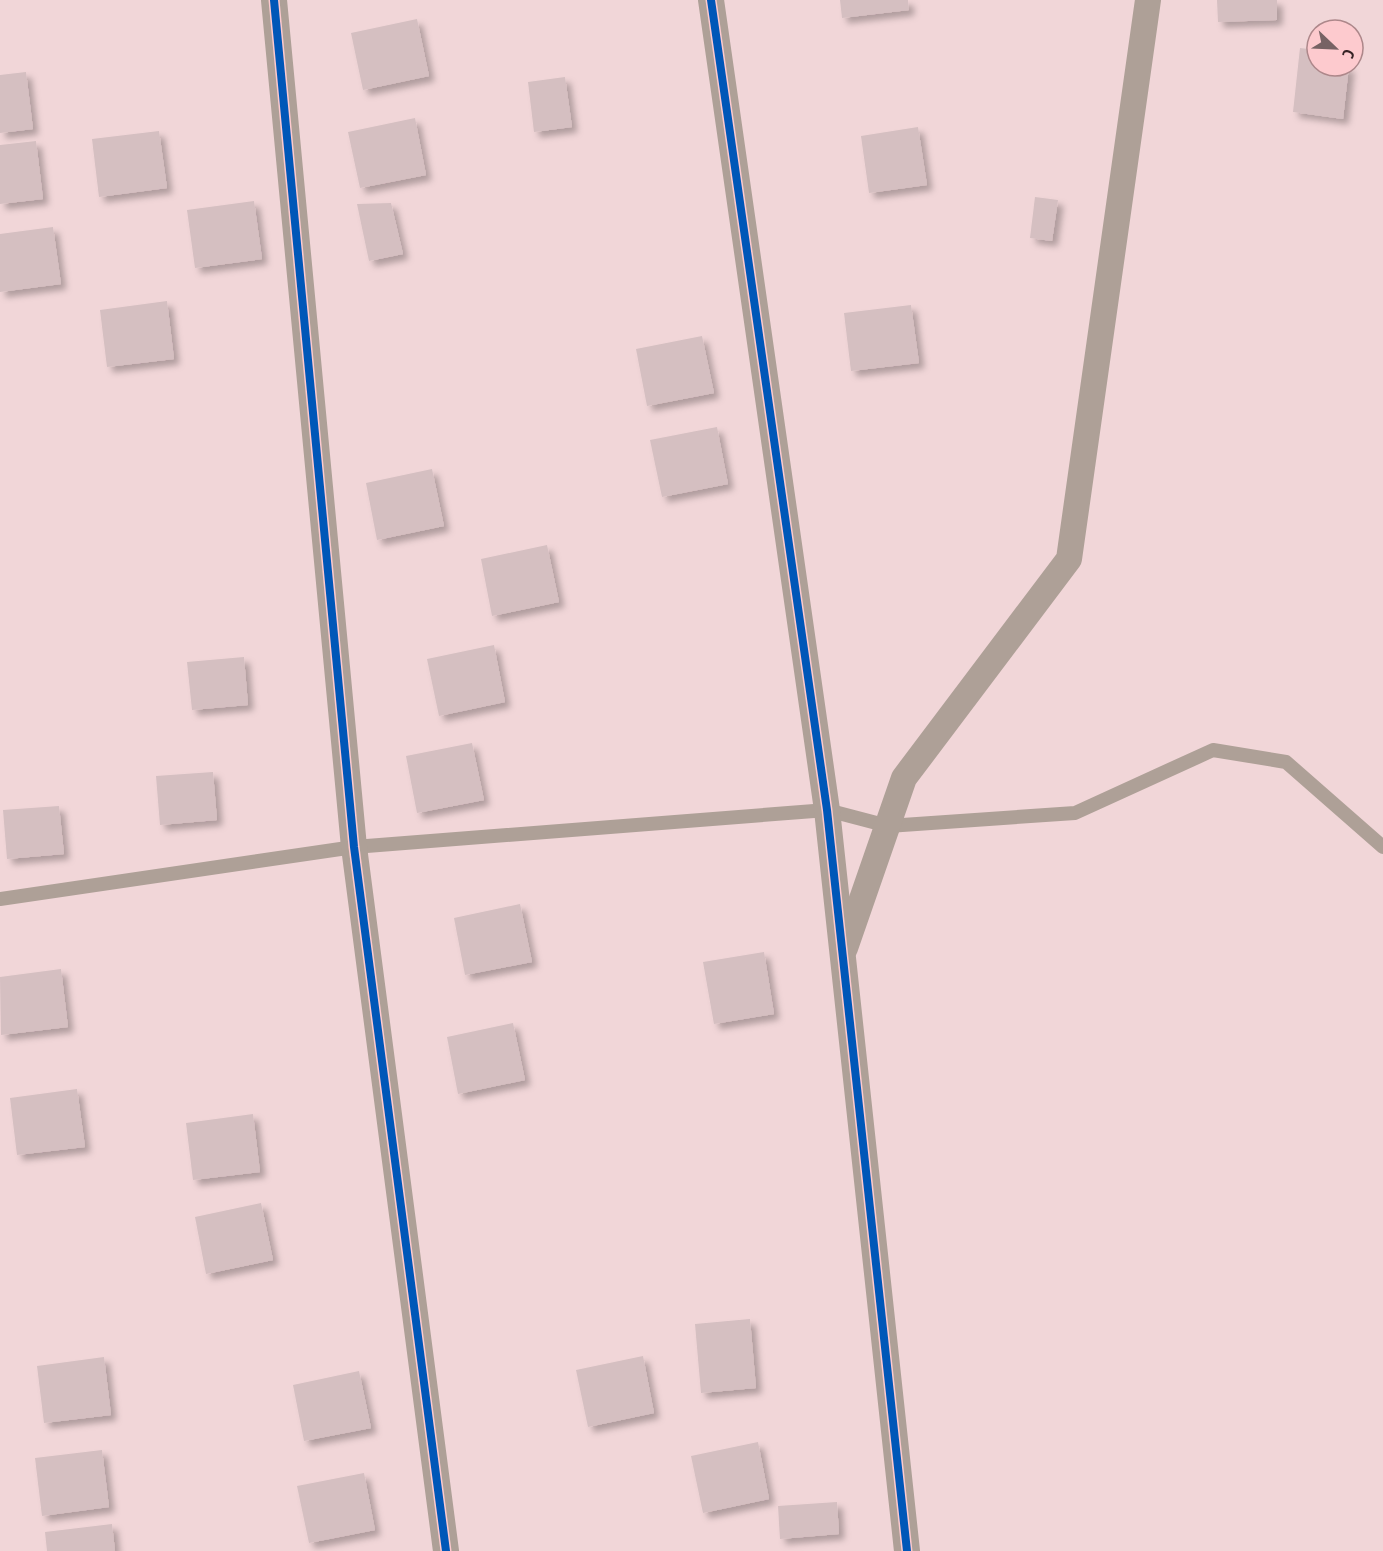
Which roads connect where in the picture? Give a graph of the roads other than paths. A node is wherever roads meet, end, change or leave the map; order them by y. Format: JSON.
{"nodes":[{"id":1,"x":274,"y":0,"type":"edge"},
{"id":2,"x":711,"y":0,"type":"edge"},
{"id":3,"x":1148,"y":0,"type":"edge"},
{"id":4,"x":827,"y":810,"type":"junction"},
{"id":5,"x":888,"y":826,"type":"junction"},
{"id":6,"x":354,"y":847,"type":"junction"},
{"id":7,"x":1383,"y":847,"type":"edge"},
{"id":8,"x":0,"y":899,"type":"edge"},
{"id":9,"x":843,"y":954,"type":"junction"},
{"id":10,"x":446,"y":1551,"type":"edge"},
{"id":11,"x":907,"y":1551,"type":"edge"}],
"edges":[{"from":1,"to":6,"type":"street"},
{"from":2,"to":4,"type":"street"},
{"from":3,"to":5,"type":"street"},
{"from":4,"to":5,"type":"lane"},
{"from":4,"to":6,"type":"lane"},
{"from":4,"to":9,"type":"street"},
{"from":5,"to":7,"type":"lane"},
{"from":5,"to":9,"type":"street"},
{"from":6,"to":8,"type":"lane"},
{"from":6,"to":10,"type":"street"},
{"from":9,"to":11,"type":"street"}]}
